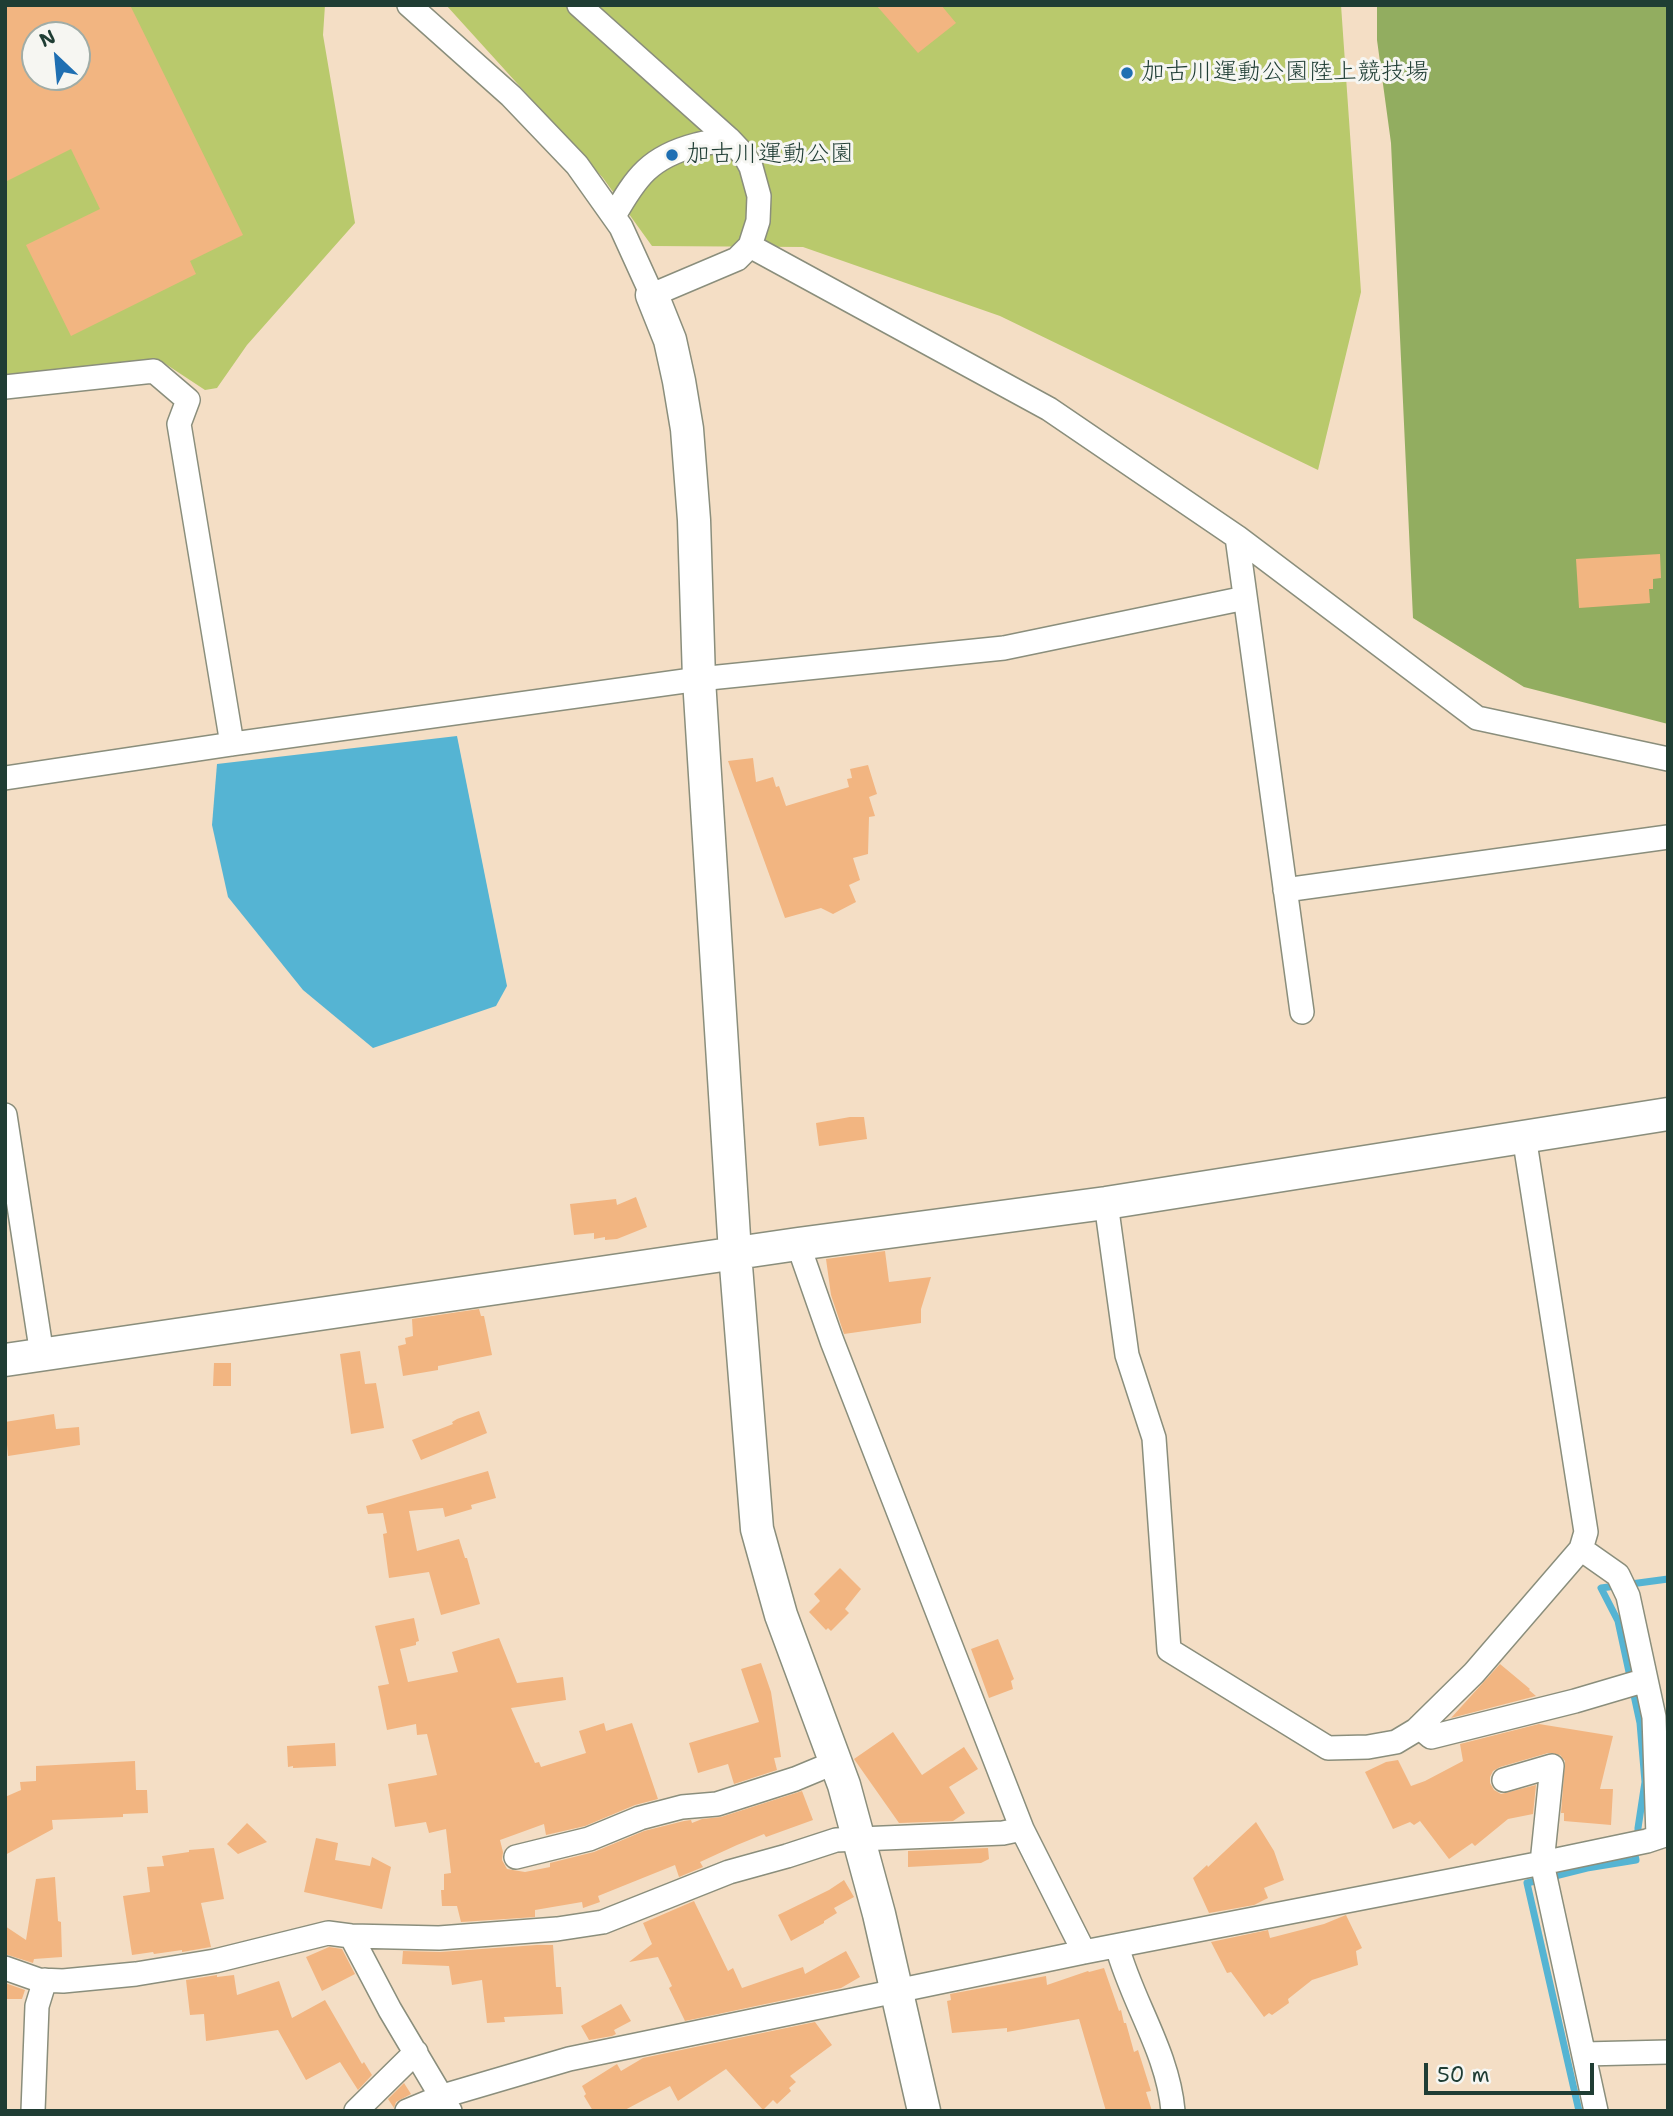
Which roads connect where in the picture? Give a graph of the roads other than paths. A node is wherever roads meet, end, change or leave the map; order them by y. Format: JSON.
{"nodes":[{"id":1,"x":410,"y":5,"type":"edge"},
{"id":2,"x":579,"y":5,"type":"edge"},
{"id":3,"x":729,"y":139,"type":"junction"},
{"id":4,"x":614,"y":216,"type":"junction"},
{"id":5,"x":750,"y":246,"type":"junction"},
{"id":6,"x":652,"y":295,"type":"junction"},
{"id":7,"x":5,"y":387,"type":"edge"},
{"id":8,"x":1237,"y":537,"type":"junction"},
{"id":9,"x":1245,"y":598,"type":"junction"},
{"id":10,"x":699,"y":679,"type":"junction"},
{"id":11,"x":232,"y":744,"type":"junction"},
{"id":12,"x":1668,"y":759,"type":"edge"},
{"id":13,"x":5,"y":778,"type":"edge"},
{"id":14,"x":1668,"y":837,"type":"edge"},
{"id":15,"x":1285,"y":890,"type":"junction"},
{"id":16,"x":1302,"y":1012,"type":"dead end"},
{"id":17,"x":1668,"y":1114,"type":"edge"},
{"id":18,"x":5,"y":1115,"type":"edge"},
{"id":19,"x":1524,"y":1136,"type":"junction"},
{"id":20,"x":1106,"y":1203,"type":"junction"},
{"id":21,"x":13,"y":1227,"type":"edge"},
{"id":22,"x":798,"y":1244,"type":"junction"},
{"id":23,"x":734,"y":1253,"type":"junction"},
{"id":24,"x":42,"y":1354,"type":"junction"},
{"id":25,"x":5,"y":1360,"type":"edge"},
{"id":26,"x":1581,"y":1549,"type":"junction"},
{"id":27,"x":1635,"y":1683,"type":"junction"},
{"id":28,"x":1419,"y":1727,"type":"junction"},
{"id":29,"x":836,"y":1762,"type":"junction"},
{"id":30,"x":1504,"y":1780,"type":"dead end"},
{"id":31,"x":1022,"y":1829,"type":"junction"},
{"id":32,"x":860,"y":1838,"type":"junction"},
{"id":33,"x":1650,"y":1839,"type":"edge"},
{"id":34,"x":516,"y":1857,"type":"dead end"},
{"id":35,"x":1542,"y":1863,"type":"junction"},
{"id":36,"x":351,"y":1936,"type":"junction"},
{"id":37,"x":1117,"y":1945,"type":"junction"},
{"id":38,"x":1084,"y":1952,"type":"junction"},
{"id":39,"x":5,"y":1968,"type":"edge"},
{"id":40,"x":44,"y":1980,"type":"junction"},
{"id":41,"x":897,"y":1990,"type":"junction"},
{"id":42,"x":416,"y":2052,"type":"junction"},
{"id":43,"x":1668,"y":2052,"type":"edge"},
{"id":44,"x":1584,"y":2054,"type":"junction"},
{"id":45,"x":447,"y":2103,"type":"edge"},
{"id":46,"x":33,"y":2111,"type":"edge"},
{"id":47,"x":356,"y":2111,"type":"edge"},
{"id":48,"x":407,"y":2111,"type":"edge"},
{"id":49,"x":924,"y":2111,"type":"edge"},
{"id":50,"x":1173,"y":2111,"type":"edge"},
{"id":51,"x":1597,"y":2111,"type":"edge"}],
"edges":[{"from":1,"to":4,"type":"street"},
{"from":2,"to":3,"type":"street"},
{"from":3,"to":4,"type":"street"},
{"from":3,"to":5,"type":"street"},
{"from":4,"to":6,"type":"street"},
{"from":5,"to":6,"type":"street"},
{"from":5,"to":8,"type":"street"},
{"from":6,"to":10,"type":"street"},
{"from":7,"to":11,"type":"street"},
{"from":8,"to":9,"type":"street"},
{"from":8,"to":12,"type":"street"},
{"from":9,"to":10,"type":"street"},
{"from":9,"to":15,"type":"street"},
{"from":10,"to":11,"type":"street"},
{"from":10,"to":23,"type":"street"},
{"from":11,"to":13,"type":"street"},
{"from":14,"to":15,"type":"street"},
{"from":15,"to":16,"type":"street"},
{"from":17,"to":19,"type":"street"},
{"from":18,"to":21,"type":"street"},
{"from":19,"to":20,"type":"street"},
{"from":19,"to":26,"type":"street"},
{"from":20,"to":22,"type":"street"},
{"from":20,"to":28,"type":"street"},
{"from":21,"to":24,"type":"street"},
{"from":22,"to":23,"type":"street"},
{"from":22,"to":31,"type":"street"},
{"from":23,"to":24,"type":"street"},
{"from":23,"to":29,"type":"street"},
{"from":24,"to":25,"type":"street"},
{"from":26,"to":27,"type":"street"},
{"from":26,"to":28,"type":"street"},
{"from":27,"to":28,"type":"street"},
{"from":27,"to":33,"type":"street"},
{"from":29,"to":32,"type":"street"},
{"from":29,"to":34,"type":"street"},
{"from":30,"to":35,"type":"street"},
{"from":31,"to":32,"type":"street"},
{"from":31,"to":38,"type":"street"},
{"from":32,"to":36,"type":"street"},
{"from":32,"to":41,"type":"street"},
{"from":33,"to":35,"type":"street"},
{"from":35,"to":37,"type":"street"},
{"from":35,"to":44,"type":"street"},
{"from":36,"to":40,"type":"street"},
{"from":36,"to":42,"type":"street"},
{"from":37,"to":38,"type":"street"},
{"from":37,"to":50,"type":"street"},
{"from":38,"to":41,"type":"street"},
{"from":39,"to":40,"type":"street"},
{"from":40,"to":46,"type":"street"},
{"from":41,"to":45,"type":"street"},
{"from":41,"to":49,"type":"street"},
{"from":42,"to":45,"type":"street"},
{"from":42,"to":47,"type":"street"},
{"from":43,"to":44,"type":"street"},
{"from":44,"to":51,"type":"street"},
{"from":45,"to":48,"type":"street"}]}
